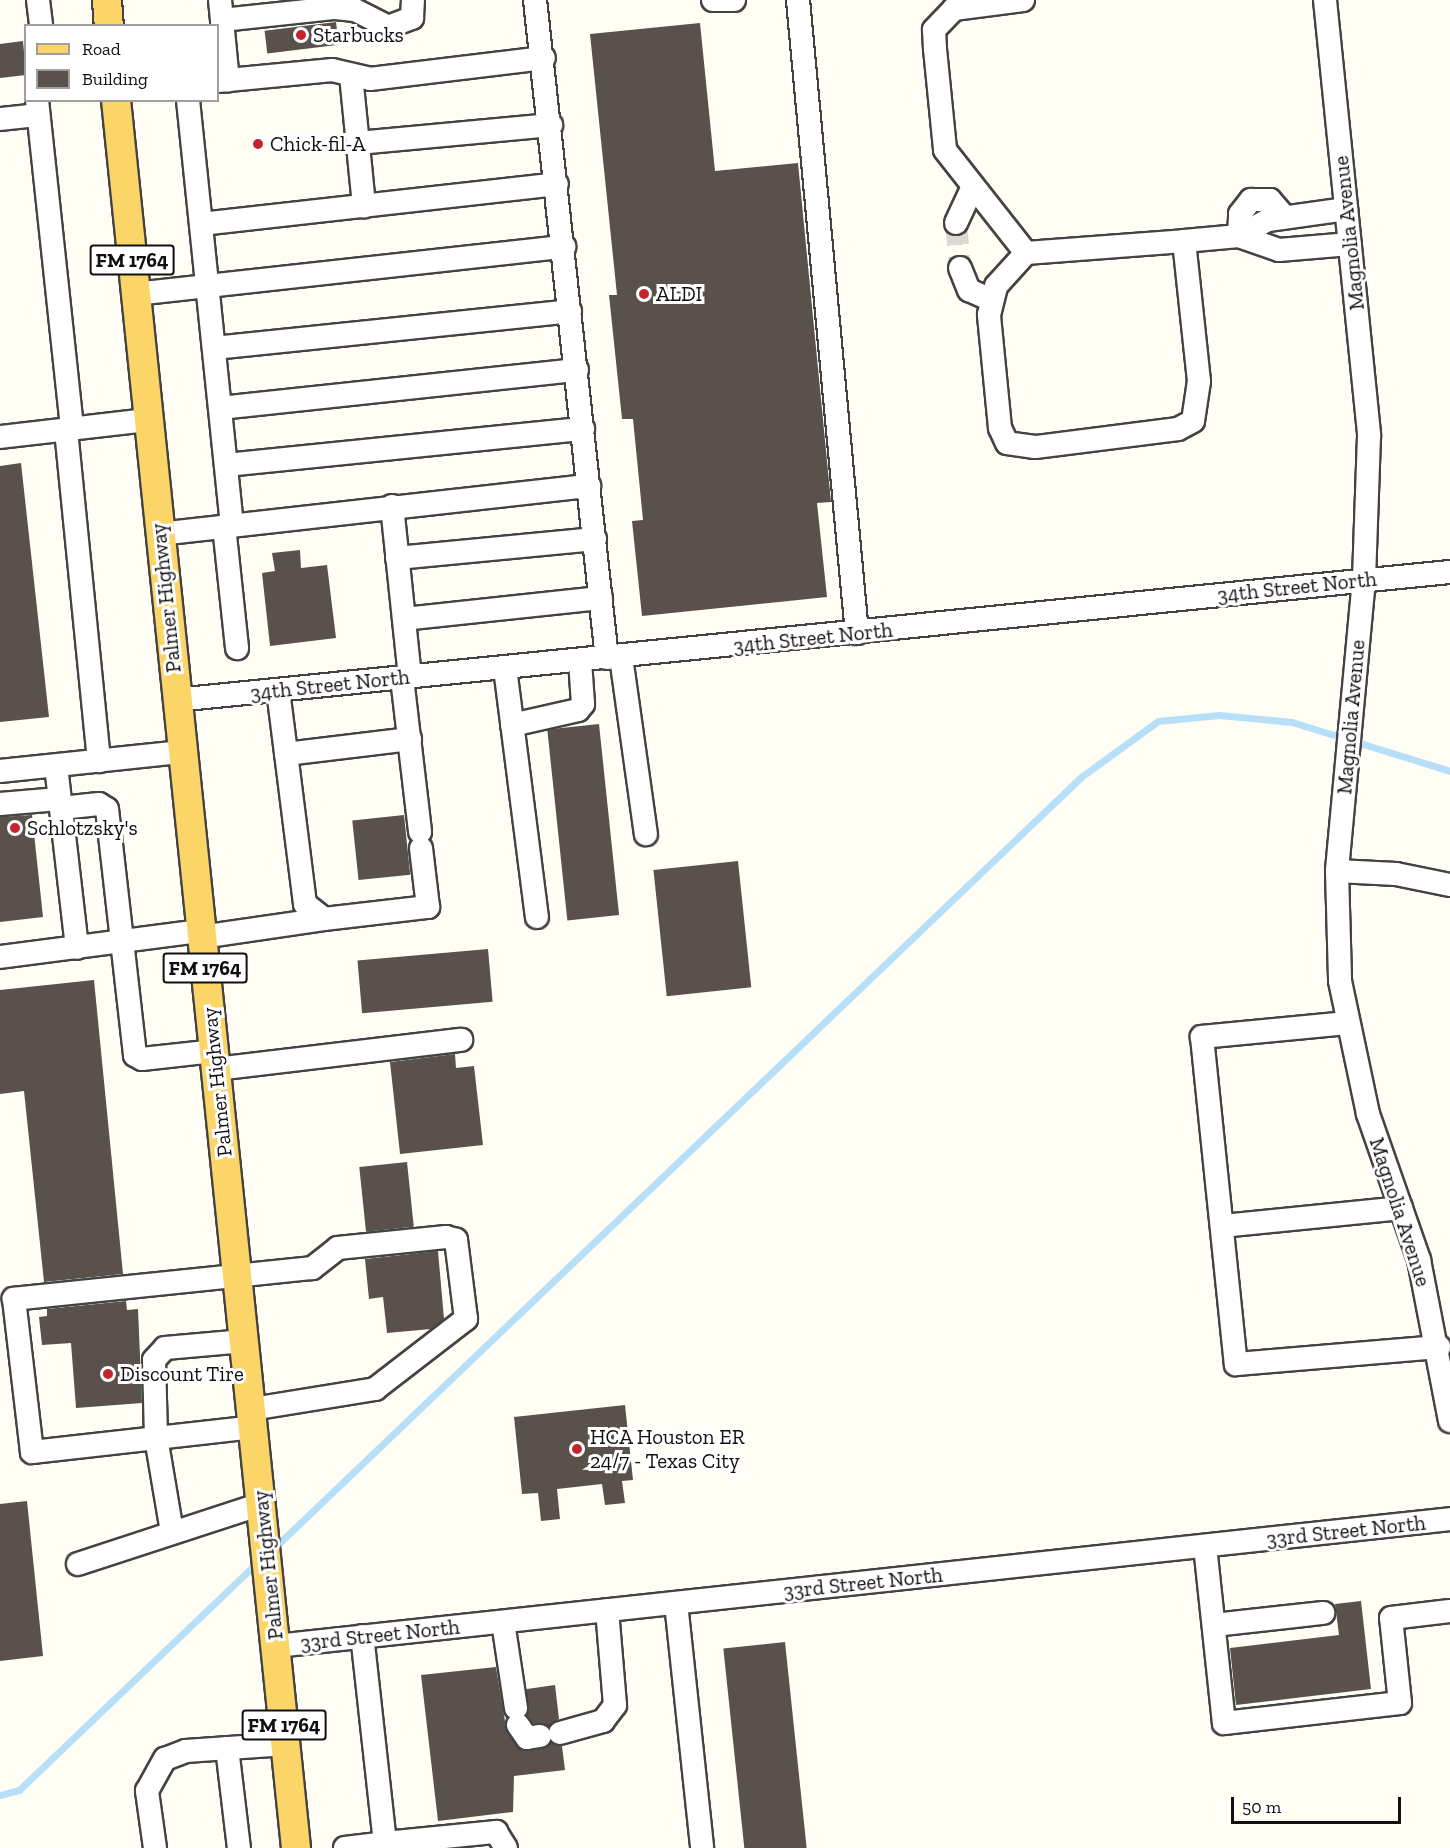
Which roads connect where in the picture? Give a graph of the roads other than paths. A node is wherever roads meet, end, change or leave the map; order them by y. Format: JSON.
{"nodes":[{"id":1,"x":38,"y":0,"type":"edge"},
{"id":2,"x":107,"y":0,"type":"edge"},
{"id":3,"x":413,"y":0,"type":"edge"},
{"id":4,"x":535,"y":0,"type":"edge"},
{"id":5,"x":712,"y":0,"type":"edge"},
{"id":6,"x":734,"y":0,"type":"edge"},
{"id":7,"x":798,"y":0,"type":"edge"},
{"id":8,"x":1023,"y":0,"type":"edge"},
{"id":9,"x":1325,"y":0,"type":"edge"},
{"id":10,"x":221,"y":10,"type":"edge"},
{"id":11,"x":41,"y":24,"type":"edge"},
{"id":12,"x":109,"y":24,"type":"edge"},
{"id":13,"x":544,"y":58,"type":"junction"},
{"id":14,"x":351,"y":75,"type":"junction"},
{"id":15,"x":223,"y":81,"type":"edge"},
{"id":16,"x":117,"y":102,"type":"edge"},
{"id":17,"x":188,"y":102,"type":"edge"},
{"id":18,"x":38,"y":108,"type":"edge"},
{"id":19,"x":0,"y":119,"type":"edge"},
{"id":20,"x":551,"y":125,"type":"junction"},
{"id":21,"x":358,"y":143,"type":"junction"},
{"id":22,"x":557,"y":184,"type":"junction"},
{"id":23,"x":973,"y":187,"type":"junction"},
{"id":24,"x":364,"y":206,"type":"junction"},
{"id":25,"x":1346,"y":209,"type":"junction"},
{"id":26,"x":956,"y":223,"type":"tunnel mouth"},
{"id":27,"x":201,"y":224,"type":"junction"},
{"id":28,"x":1239,"y":236,"type":"junction"},
{"id":29,"x":1184,"y":241,"type":"junction"},
{"id":30,"x":1350,"y":244,"type":"junction"},
{"id":31,"x":564,"y":247,"type":"junction"},
{"id":32,"x":1026,"y":252,"type":"junction"},
{"id":33,"x":960,"y":268,"type":"tunnel mouth"},
{"id":34,"x":207,"y":287,"type":"junction"},
{"id":35,"x":135,"y":294,"type":"junction"},
{"id":36,"x":989,"y":299,"type":"junction"},
{"id":37,"x":570,"y":311,"type":"junction"},
{"id":38,"x":214,"y":348,"type":"junction"},
{"id":39,"x":577,"y":370,"type":"junction"},
{"id":40,"x":220,"y":408,"type":"junction"},
{"id":41,"x":147,"y":420,"type":"junction"},
{"id":42,"x":69,"y":429,"type":"junction"},
{"id":43,"x":583,"y":429,"type":"junction"},
{"id":44,"x":0,"y":437,"type":"edge"},
{"id":45,"x":226,"y":465,"type":"junction"},
{"id":46,"x":589,"y":486,"type":"junction"},
{"id":47,"x":392,"y":506,"type":"junction"},
{"id":48,"x":228,"y":526,"type":"junction"},
{"id":49,"x":159,"y":534,"type":"junction"},
{"id":50,"x":595,"y":538,"type":"junction"},
{"id":51,"x":397,"y":558,"type":"junction"},
{"id":52,"x":1450,"y":572,"type":"edge"},
{"id":53,"x":1364,"y":579,"type":"junction"},
{"id":54,"x":601,"y":598,"type":"junction"},
{"id":55,"x":404,"y":619,"type":"junction"},
{"id":56,"x":857,"y":633,"type":"junction"},
{"id":57,"x":237,"y":648,"type":"dead end"},
{"id":58,"x":614,"y":657,"type":"junction"},
{"id":59,"x":580,"y":661,"type":"junction"},
{"id":60,"x":505,"y":668,"type":"junction"},
{"id":61,"x":406,"y":678,"type":"junction"},
{"id":62,"x":278,"y":690,"type":"junction"},
{"id":63,"x":176,"y":700,"type":"junction"},
{"id":64,"x":512,"y":724,"type":"junction"},
{"id":65,"x":410,"y":739,"type":"junction"},
{"id":66,"x":182,"y":752,"type":"junction"},
{"id":67,"x":286,"y":754,"type":"junction"},
{"id":68,"x":99,"y":761,"type":"junction"},
{"id":69,"x":56,"y":766,"type":"junction"},
{"id":70,"x":0,"y":771,"type":"edge"},
{"id":71,"x":60,"y":803,"type":"junction"},
{"id":72,"x":0,"y":804,"type":"edge"},
{"id":73,"x":646,"y":834,"type":"dead end"},
{"id":74,"x":1337,"y":871,"type":"junction"},
{"id":75,"x":1450,"y":885,"type":"edge"},
{"id":76,"x":537,"y":917,"type":"dead end"},
{"id":77,"x":324,"y":919,"type":"junction"},
{"id":78,"x":201,"y":934,"type":"junction"},
{"id":79,"x":121,"y":942,"type":"junction"},
{"id":80,"x":77,"y":948,"type":"junction"},
{"id":81,"x":0,"y":957,"type":"edge"},
{"id":82,"x":1347,"y":1023,"type":"junction"},
{"id":83,"x":461,"y":1040,"type":"dead end"},
{"id":84,"x":215,"y":1060,"type":"junction"},
{"id":85,"x":1401,"y":1208,"type":"junction"},
{"id":86,"x":1222,"y":1226,"type":"junction"},
{"id":87,"x":238,"y":1276,"type":"junction"},
{"id":88,"x":245,"y":1341,"type":"junction"},
{"id":89,"x":1439,"y":1347,"type":"junction"},
{"id":90,"x":253,"y":1418,"type":"junction"},
{"id":91,"x":1450,"y":1421,"type":"edge"},
{"id":92,"x":156,"y":1437,"type":"junction"},
{"id":93,"x":263,"y":1510,"type":"junction"},
{"id":94,"x":1450,"y":1519,"type":"edge"},
{"id":95,"x":172,"y":1532,"type":"junction"},
{"id":96,"x":1205,"y":1546,"type":"junction"},
{"id":97,"x":78,"y":1564,"type":"dead end"},
{"id":98,"x":676,"y":1603,"type":"junction"},
{"id":99,"x":607,"y":1610,"type":"junction"},
{"id":100,"x":1450,"y":1611,"type":"edge"},
{"id":101,"x":1323,"y":1613,"type":"dead end"},
{"id":102,"x":503,"y":1622,"type":"junction"},
{"id":103,"x":1214,"y":1625,"type":"junction"},
{"id":104,"x":362,"y":1636,"type":"junction"},
{"id":105,"x":276,"y":1646,"type":"junction"},
{"id":106,"x":286,"y":1744,"type":"junction"},
{"id":107,"x":227,"y":1748,"type":"junction"},
{"id":108,"x":385,"y":1843,"type":"junction"},
{"id":109,"x":155,"y":1848,"type":"edge"},
{"id":110,"x":239,"y":1848,"type":"edge"},
{"id":111,"x":296,"y":1848,"type":"edge"},
{"id":112,"x":345,"y":1848,"type":"edge"},
{"id":113,"x":506,"y":1848,"type":"edge"},
{"id":114,"x":702,"y":1848,"type":"edge"}],
"edges":[{"from":1,"to":11,"type":"street"},
{"from":2,"to":12,"type":"main road"},
{"from":3,"to":10,"type":"street"},
{"from":4,"to":13,"type":"street"},
{"from":5,"to":6,"type":"street"},
{"from":7,"to":56,"type":"street"},
{"from":8,"to":23,"type":"street"},
{"from":9,"to":25,"type":"street","name":"Magnolia Avenue"},
{"from":10,"to":15,"type":"street"},
{"from":13,"to":14,"type":"street"},
{"from":13,"to":20,"type":"street"},
{"from":14,"to":15,"type":"street"},
{"from":14,"to":21,"type":"street"},
{"from":16,"to":35,"type":"main road","name":"Palmer Highway","number":"FM 1764"},
{"from":17,"to":27,"type":"street"},
{"from":18,"to":19,"type":"street"},
{"from":18,"to":42,"type":"street"},
{"from":20,"to":21,"type":"street"},
{"from":20,"to":22,"type":"street"},
{"from":21,"to":24,"type":"street"},
{"from":22,"to":24,"type":"street"},
{"from":22,"to":31,"type":"street"},
{"from":23,"to":26,"type":"street"},
{"from":23,"to":32,"type":"street"},
{"from":24,"to":27,"type":"street"},
{"from":25,"to":28,"type":"street"},
{"from":25,"to":30,"type":"street","name":"Magnolia Avenue"},
{"from":27,"to":34,"type":"street"},
{"from":28,"to":29,"type":"street"},
{"from":28,"to":30,"type":"street"},
{"from":29,"to":32,"type":"street"},
{"from":29,"to":36,"type":"street"},
{"from":30,"to":53,"type":"street","name":"Magnolia Avenue"},
{"from":31,"to":34,"type":"street"},
{"from":31,"to":37,"type":"street"},
{"from":32,"to":36,"type":"street"},
{"from":33,"to":36,"type":"street"},
{"from":34,"to":35,"type":"street"},
{"from":34,"to":38,"type":"street"},
{"from":35,"to":41,"type":"main road","name":"Palmer Highway","number":"FM 1764"},
{"from":37,"to":38,"type":"street"},
{"from":37,"to":39,"type":"street"},
{"from":38,"to":40,"type":"street"},
{"from":39,"to":40,"type":"street"},
{"from":39,"to":43,"type":"street"},
{"from":40,"to":45,"type":"street"},
{"from":41,"to":42,"type":"street"},
{"from":41,"to":49,"type":"main road","name":"Palmer Highway","number":"FM 1764"},
{"from":42,"to":44,"type":"street"},
{"from":42,"to":68,"type":"street"},
{"from":43,"to":45,"type":"street"},
{"from":43,"to":46,"type":"street"},
{"from":45,"to":48,"type":"street"},
{"from":46,"to":47,"type":"street"},
{"from":46,"to":50,"type":"street"},
{"from":47,"to":48,"type":"street"},
{"from":47,"to":51,"type":"street"},
{"from":48,"to":49,"type":"street"},
{"from":48,"to":57,"type":"street"},
{"from":49,"to":63,"type":"main road","name":"Palmer Highway","number":"FM 1764"},
{"from":50,"to":51,"type":"street"},
{"from":50,"to":54,"type":"street"},
{"from":51,"to":55,"type":"street"},
{"from":52,"to":53,"type":"street","name":"34th Street North"},
{"from":53,"to":56,"type":"street","name":"34th Street North"},
{"from":53,"to":74,"type":"street","name":"Magnolia Avenue"},
{"from":54,"to":55,"type":"street"},
{"from":54,"to":58,"type":"street"},
{"from":55,"to":61,"type":"street"},
{"from":56,"to":58,"type":"street","name":"34th Street North"},
{"from":58,"to":59,"type":"street","name":"34th Street North"},
{"from":58,"to":73,"type":"street"},
{"from":59,"to":60,"type":"street","name":"34th Street North"},
{"from":59,"to":64,"type":"street"},
{"from":60,"to":61,"type":"street","name":"34th Street North"},
{"from":60,"to":64,"type":"street"},
{"from":61,"to":62,"type":"street","name":"34th Street North"},
{"from":61,"to":65,"type":"street"},
{"from":62,"to":63,"type":"street","name":"34th Street North"},
{"from":62,"to":67,"type":"street"},
{"from":63,"to":66,"type":"main road","name":"Palmer Highway","number":"FM 1764"},
{"from":64,"to":76,"type":"street"},
{"from":65,"to":67,"type":"street"},
{"from":65,"to":77,"type":"street"},
{"from":66,"to":68,"type":"street"},
{"from":66,"to":78,"type":"main road","name":"Palmer Highway","number":"FM 1764"},
{"from":67,"to":77,"type":"street"},
{"from":68,"to":69,"type":"street"},
{"from":69,"to":70,"type":"street"},
{"from":69,"to":71,"type":"street"},
{"from":71,"to":72,"type":"street"},
{"from":71,"to":79,"type":"street"},
{"from":71,"to":80,"type":"street"},
{"from":74,"to":75,"type":"street"},
{"from":74,"to":82,"type":"street","name":"Magnolia Avenue"},
{"from":77,"to":78,"type":"street"},
{"from":78,"to":79,"type":"street"},
{"from":78,"to":84,"type":"main road","name":"Palmer Highway","number":"FM 1764"},
{"from":79,"to":80,"type":"street"},
{"from":79,"to":84,"type":"street"},
{"from":80,"to":81,"type":"street"},
{"from":82,"to":85,"type":"street","name":"Magnolia Avenue"},
{"from":82,"to":86,"type":"street"},
{"from":83,"to":84,"type":"street"},
{"from":84,"to":87,"type":"main road","name":"Palmer Highway","number":"FM 1764"},
{"from":85,"to":86,"type":"street"},
{"from":85,"to":89,"type":"street","name":"Magnolia Avenue"},
{"from":86,"to":89,"type":"street"},
{"from":87,"to":88,"type":"main road","name":"Palmer Highway","number":"FM 1764"},
{"from":87,"to":90,"type":"street"},
{"from":87,"to":92,"type":"street"},
{"from":88,"to":90,"type":"main road","name":"Palmer Highway","number":"FM 1764"},
{"from":88,"to":92,"type":"street"},
{"from":89,"to":91,"type":"street","name":"Magnolia Avenue"},
{"from":90,"to":92,"type":"street"},
{"from":90,"to":93,"type":"main road","name":"Palmer Highway","number":"FM 1764"},
{"from":92,"to":95,"type":"street"},
{"from":93,"to":95,"type":"street"},
{"from":93,"to":105,"type":"main road","name":"Palmer Highway","number":"FM 1764"},
{"from":94,"to":96,"type":"street","name":"33rd Street North"},
{"from":95,"to":97,"type":"street"},
{"from":96,"to":98,"type":"street","name":"33rd Street North"},
{"from":96,"to":103,"type":"street"},
{"from":98,"to":99,"type":"street","name":"33rd Street North"},
{"from":98,"to":114,"type":"street"},
{"from":99,"to":102,"type":"street","name":"33rd Street North"},
{"from":99,"to":102,"type":"street"},
{"from":100,"to":103,"type":"street"},
{"from":101,"to":103,"type":"street"},
{"from":102,"to":104,"type":"street","name":"33rd Street North"},
{"from":104,"to":105,"type":"street","name":"33rd Street North"},
{"from":104,"to":108,"type":"street"},
{"from":105,"to":106,"type":"main road","name":"Palmer Highway","number":"FM 1764"},
{"from":106,"to":107,"type":"street"},
{"from":106,"to":111,"type":"main road","name":"Palmer Highway","number":"FM 1764"},
{"from":107,"to":109,"type":"street"},
{"from":107,"to":110,"type":"street"},
{"from":108,"to":112,"type":"street"},
{"from":108,"to":113,"type":"street"}]}
